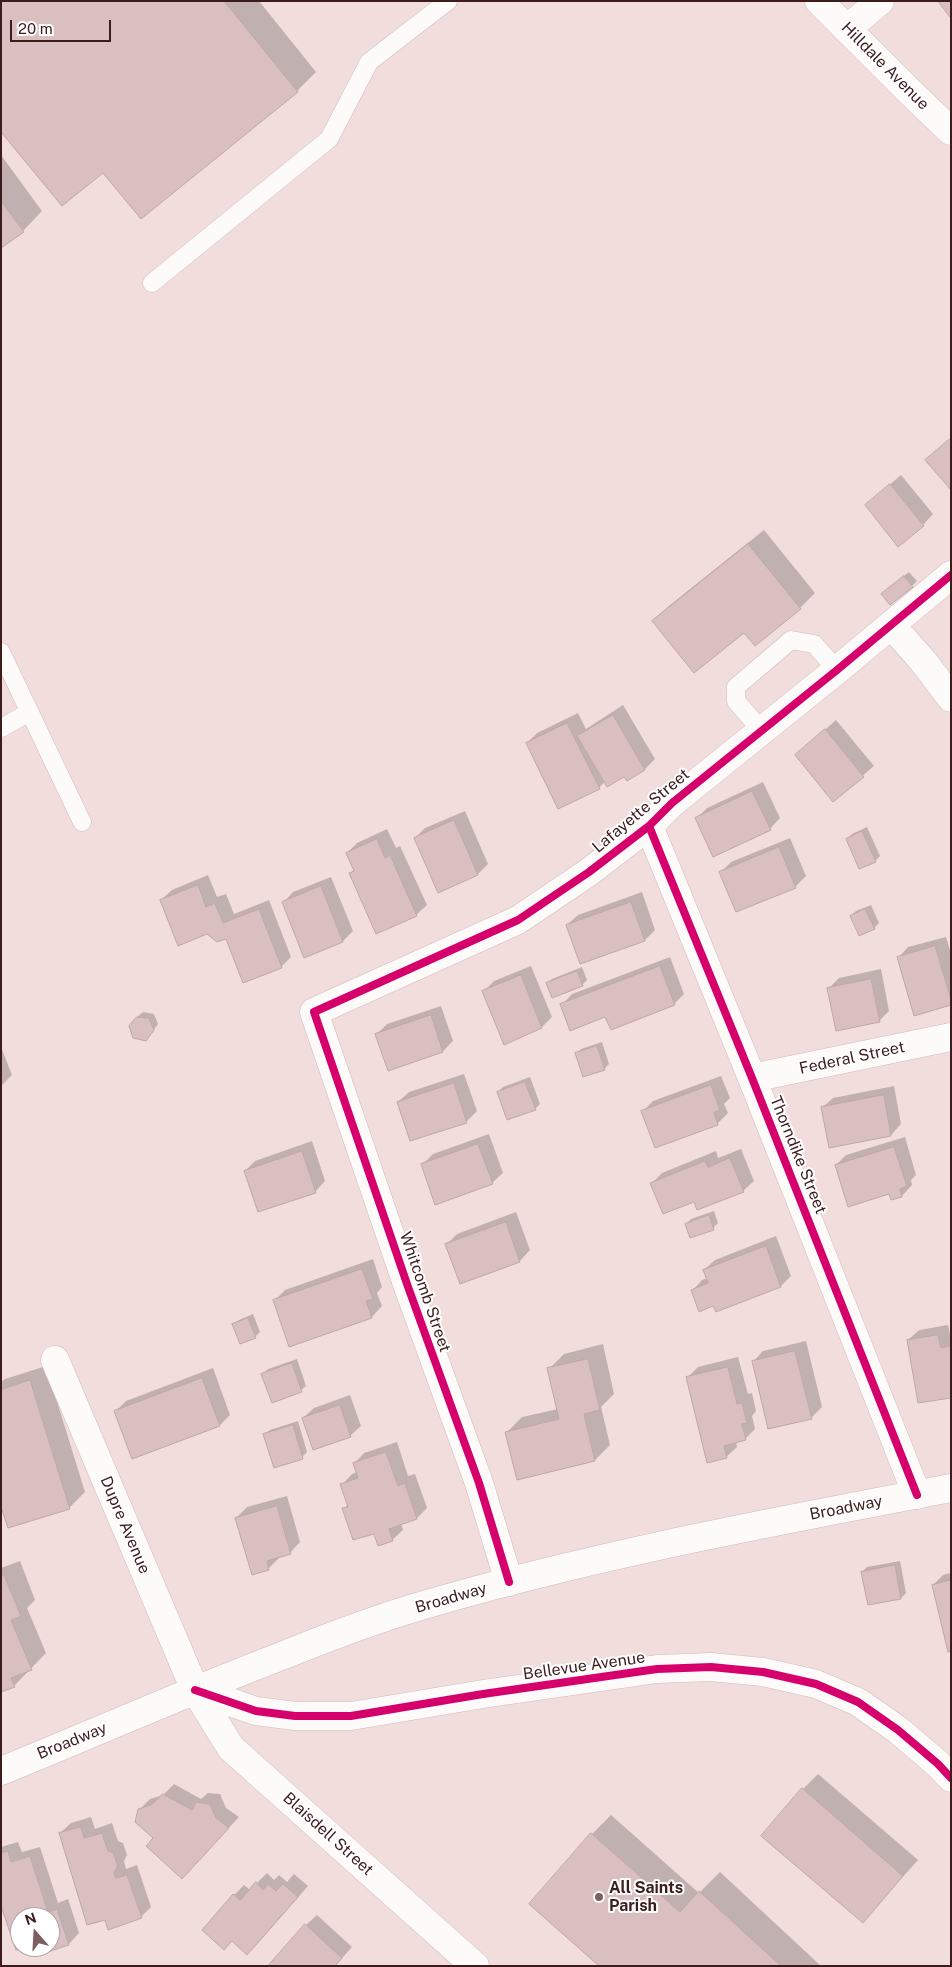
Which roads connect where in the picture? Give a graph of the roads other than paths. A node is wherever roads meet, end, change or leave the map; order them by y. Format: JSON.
{"nodes":[{"id":1,"x":448,"y":1,"type":"edge"},
{"id":2,"x":819,"y":1,"type":"edge"},
{"id":3,"x":880,"y":1,"type":"edge"},
{"id":4,"x":848,"y":29,"type":"junction"},
{"id":5,"x":951,"y":130,"type":"edge"},
{"id":6,"x":152,"y":283,"type":"dead end"},
{"id":7,"x":951,"y":575,"type":"edge"},
{"id":8,"x":891,"y":625,"type":"junction"},
{"id":9,"x":1,"y":652,"type":"edge"},
{"id":10,"x":836,"y":670,"type":"junction"},
{"id":11,"x":951,"y":698,"type":"edge"},
{"id":12,"x":30,"y":712,"type":"junction"},
{"id":13,"x":1,"y":728,"type":"edge"},
{"id":14,"x":761,"y":730,"type":"junction"},
{"id":15,"x":82,"y":822,"type":"dead end"},
{"id":16,"x":649,"y":826,"type":"junction"},
{"id":17,"x":314,"y":1012,"type":"joint"},
{"id":18,"x":951,"y":1038,"type":"edge"},
{"id":19,"x":752,"y":1078,"type":"junction"},
{"id":20,"x":55,"y":1360,"type":"dead end"},
{"id":21,"x":951,"y":1488,"type":"edge"},
{"id":22,"x":917,"y":1495,"type":"junction"},
{"id":23,"x":510,"y":1582,"type":"junction"},
{"id":24,"x":195,"y":1690,"type":"junction"},
{"id":25,"x":1,"y":1771,"type":"edge"},
{"id":26,"x":951,"y":1778,"type":"edge"},
{"id":27,"x":475,"y":1966,"type":"edge"}],
"edges":[{"from":1,"to":6,"type":"lane"},
{"from":2,"to":4,"type":"street","name":"Hilldale Avenue"},
{"from":3,"to":4,"type":"street"},
{"from":4,"to":5,"type":"street","name":"Hilldale Avenue"},
{"from":7,"to":8,"type":"street","name":"Lafayette Street"},
{"from":8,"to":10,"type":"street","name":"Lafayette Street"},
{"from":8,"to":11,"type":"street"},
{"from":9,"to":12,"type":"lane"},
{"from":10,"to":14,"type":"street","name":"Lafayette Street"},
{"from":10,"to":14,"type":"lane"},
{"from":12,"to":13,"type":"lane"},
{"from":12,"to":15,"type":"lane"},
{"from":14,"to":16,"type":"street","name":"Lafayette Street"},
{"from":16,"to":17,"type":"street","name":"Lafayette Street"},
{"from":16,"to":19,"type":"street","name":"Thorndike Street"},
{"from":17,"to":23,"type":"street","name":"Whitcomb Street"},
{"from":18,"to":19,"type":"street","name":"Federal Street"},
{"from":19,"to":22,"type":"street","name":"Thorndike Street"},
{"from":20,"to":24,"type":"street","name":"Dupre Avenue"},
{"from":21,"to":22,"type":"street","name":"Broadway"},
{"from":22,"to":23,"type":"street","name":"Broadway"},
{"from":23,"to":24,"type":"street","name":"Broadway"},
{"from":24,"to":25,"type":"street","name":"Broadway"},
{"from":24,"to":26,"type":"street","name":"Bellevue Avenue"},
{"from":24,"to":27,"type":"street","name":"Blaisdell Street"}]}
